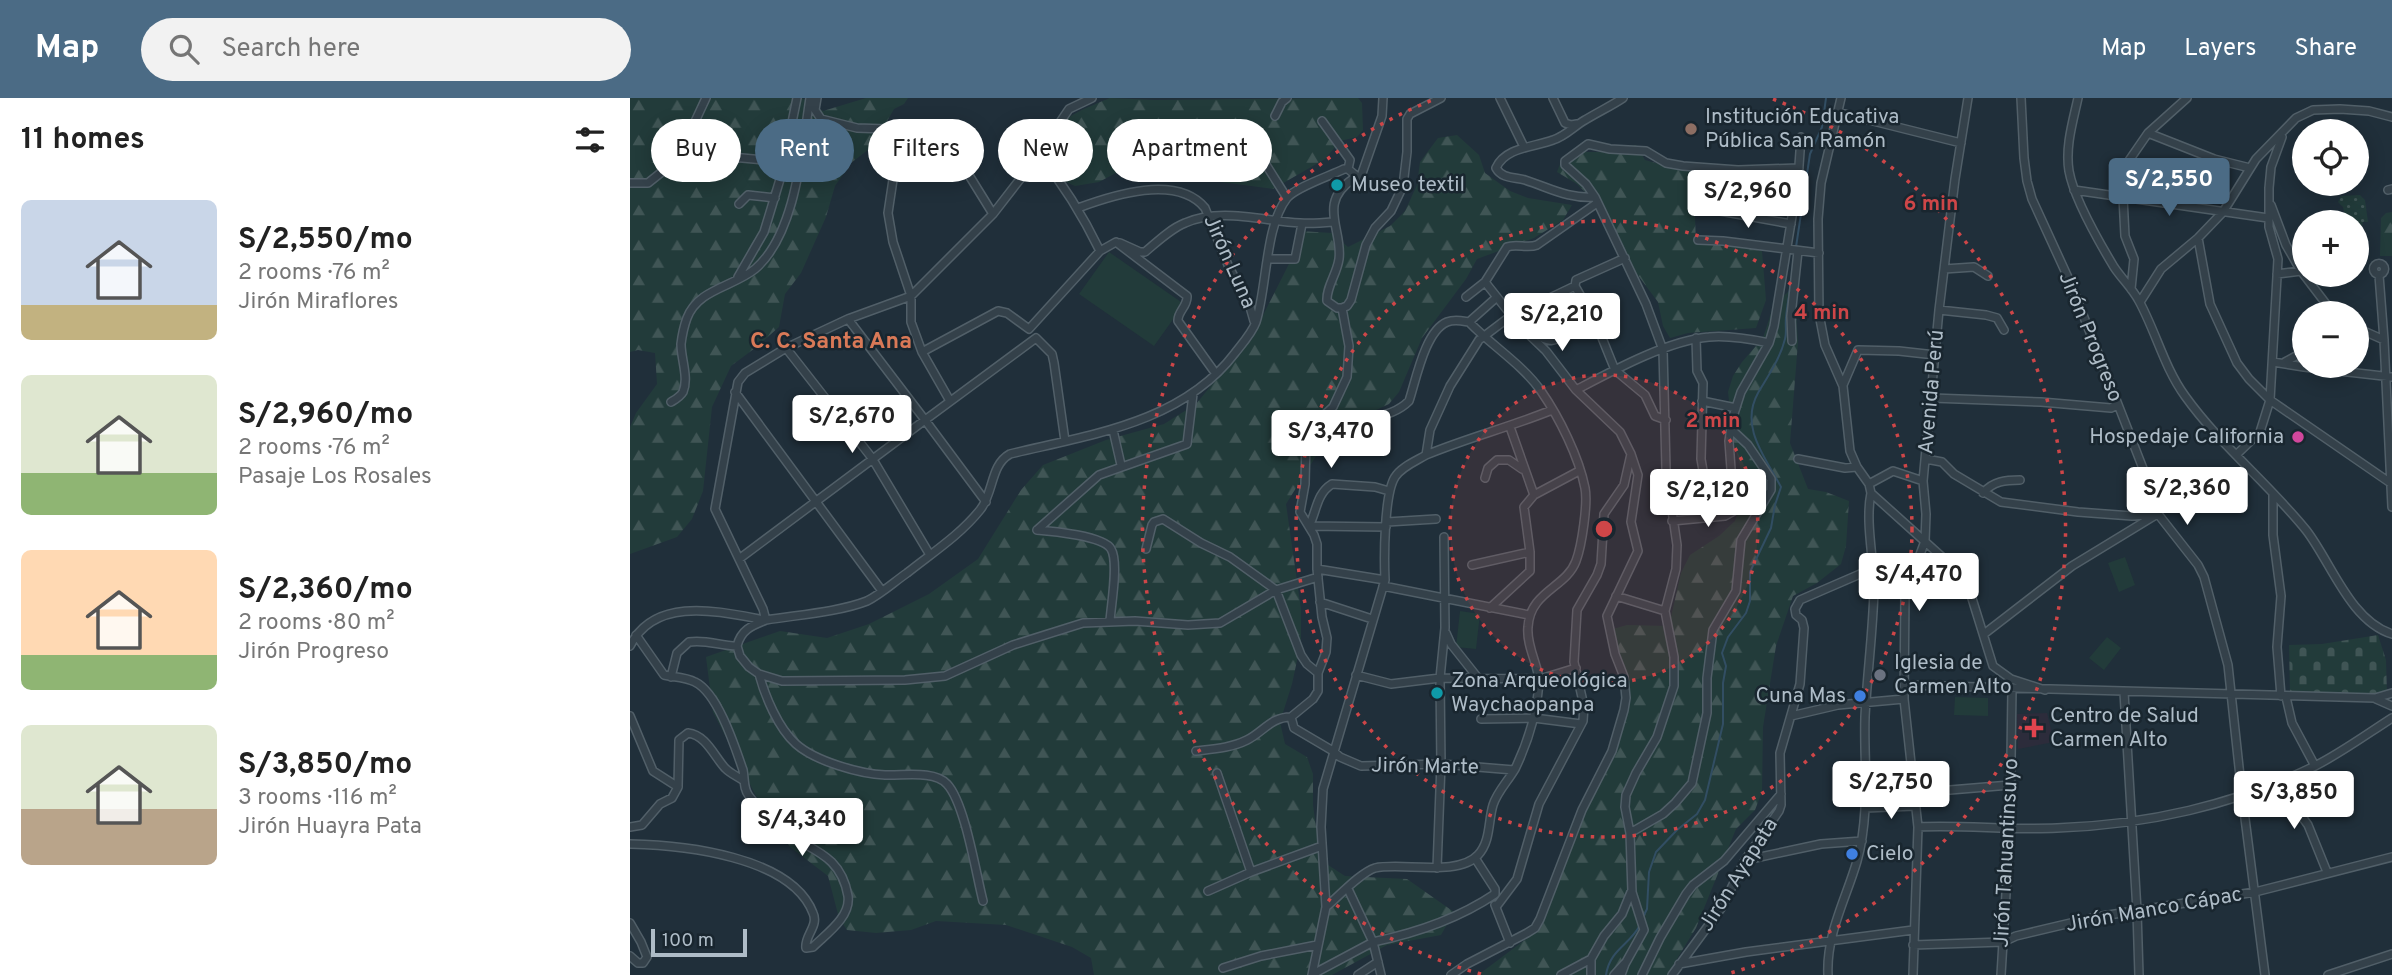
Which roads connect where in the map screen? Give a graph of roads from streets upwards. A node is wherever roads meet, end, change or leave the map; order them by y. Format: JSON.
{"nodes":[{"id":1,"x":706,"y":98,"type":"edge"},
{"id":2,"x":797,"y":98,"type":"edge"},
{"id":3,"x":810,"y":98,"type":"edge"},
{"id":4,"x":817,"y":98,"type":"edge"},
{"id":5,"x":1092,"y":98,"type":"edge"},
{"id":6,"x":1287,"y":98,"type":"edge"},
{"id":7,"x":1383,"y":98,"type":"edge"},
{"id":8,"x":1441,"y":98,"type":"edge"},
{"id":9,"x":1500,"y":98,"type":"edge"},
{"id":10,"x":1553,"y":98,"type":"edge"},
{"id":11,"x":1623,"y":98,"type":"edge"},
{"id":12,"x":1841,"y":98,"type":"edge"},
{"id":13,"x":1968,"y":98,"type":"edge"},
{"id":14,"x":2021,"y":98,"type":"edge"},
{"id":15,"x":2078,"y":98,"type":"edge"},
{"id":16,"x":2187,"y":98,"type":"edge"},
{"id":17,"x":1611,"y":102,"type":"edge"},
{"id":18,"x":1837,"y":112,"type":"junction"},
{"id":19,"x":1275,"y":116,"type":"dead end"},
{"id":20,"x":2392,"y":117,"type":"edge"},
{"id":21,"x":793,"y":119,"type":"edge"},
{"id":22,"x":1062,"y":119,"type":"edge"},
{"id":23,"x":1322,"y":121,"type":"dead end"},
{"id":24,"x":1581,"y":122,"type":"junction"},
{"id":25,"x":2284,"y":133,"type":"junction"},
{"id":26,"x":2148,"y":134,"type":"junction"},
{"id":27,"x":1801,"y":137,"type":"dead end"},
{"id":28,"x":1961,"y":143,"type":"junction"},
{"id":29,"x":1524,"y":147,"type":"junction"},
{"id":30,"x":1799,"y":168,"type":"junction"},
{"id":31,"x":2250,"y":168,"type":"junction"},
{"id":32,"x":1348,"y":169,"type":"junction"},
{"id":33,"x":1272,"y":174,"type":"edge"},
{"id":34,"x":1360,"y":179,"type":"junction"},
{"id":35,"x":779,"y":182,"type":"edge"},
{"id":36,"x":973,"y":182,"type":"edge"},
{"id":37,"x":1018,"y":182,"type":"edge"},
{"id":38,"x":1061,"y":182,"type":"edge"},
{"id":39,"x":630,"y":183,"type":"edge"},
{"id":40,"x":2074,"y":190,"type":"junction"},
{"id":41,"x":1716,"y":193,"type":"dead end"},
{"id":42,"x":2123,"y":197,"type":"junction"},
{"id":43,"x":775,"y":198,"type":"junction"},
{"id":44,"x":1287,"y":198,"type":"junction"},
{"id":45,"x":1795,"y":198,"type":"junction"},
{"id":46,"x":1596,"y":200,"type":"junction"},
{"id":47,"x":2270,"y":200,"type":"junction"},
{"id":48,"x":739,"y":204,"type":"dead end"},
{"id":49,"x":1079,"y":208,"type":"junction"},
{"id":50,"x":1709,"y":209,"type":"dead end"},
{"id":51,"x":2223,"y":212,"type":"junction"},
{"id":52,"x":993,"y":214,"type":"junction"},
{"id":53,"x":1209,"y":216,"type":"junction"},
{"id":54,"x":2269,"y":218,"type":"junction"},
{"id":55,"x":1276,"y":221,"type":"junction"},
{"id":56,"x":1333,"y":222,"type":"junction"},
{"id":57,"x":1302,"y":224,"type":"junction"},
{"id":58,"x":1791,"y":224,"type":"junction"},
{"id":59,"x":2198,"y":238,"type":"junction"},
{"id":60,"x":1698,"y":240,"type":"dead end"},
{"id":61,"x":1116,"y":242,"type":"junction"},
{"id":62,"x":1100,"y":251,"type":"junction"},
{"id":63,"x":1793,"y":251,"type":"junction"},
{"id":64,"x":1819,"y":253,"type":"junction"},
{"id":65,"x":2292,"y":255,"type":"edge"},
{"id":66,"x":1625,"y":258,"type":"junction"},
{"id":67,"x":1268,"y":259,"type":"junction"},
{"id":68,"x":2388,"y":267,"type":"edge"},
{"id":69,"x":1944,"y":269,"type":"junction"},
{"id":70,"x":2292,"y":272,"type":"edge"},
{"id":71,"x":2277,"y":274,"type":"junction"},
{"id":72,"x":1988,"y":276,"type":"dead end"},
{"id":73,"x":735,"y":281,"type":"junction"},
{"id":74,"x":1485,"y":282,"type":"junction"},
{"id":75,"x":1575,"y":286,"type":"junction"},
{"id":76,"x":2313,"y":287,"type":"edge"},
{"id":77,"x":2131,"y":289,"type":"junction"},
{"id":78,"x":911,"y":296,"type":"junction"},
{"id":79,"x":1466,"y":297,"type":"dead end"},
{"id":80,"x":1497,"y":297,"type":"junction"},
{"id":81,"x":1552,"y":297,"type":"junction"},
{"id":82,"x":2324,"y":301,"type":"edge"},
{"id":83,"x":2140,"y":302,"type":"junction"},
{"id":84,"x":1342,"y":308,"type":"junction"},
{"id":85,"x":1939,"y":310,"type":"junction"},
{"id":86,"x":1512,"y":316,"type":"junction"},
{"id":87,"x":848,"y":319,"type":"junction"},
{"id":88,"x":1469,"y":322,"type":"junction"},
{"id":89,"x":1255,"y":324,"type":"junction"},
{"id":90,"x":1029,"y":329,"type":"junction"},
{"id":91,"x":2004,"y":330,"type":"dead end"},
{"id":92,"x":2369,"y":333,"type":"edge"},
{"id":93,"x":1036,"y":338,"type":"junction"},
{"id":94,"x":1484,"y":338,"type":"junction"},
{"id":95,"x":1696,"y":338,"type":"junction"},
{"id":96,"x":2384,"y":340,"type":"junction"},
{"id":97,"x":1792,"y":341,"type":"dead end"},
{"id":98,"x":1769,"y":342,"type":"junction"},
{"id":99,"x":786,"y":348,"type":"junction"},
{"id":100,"x":1663,"y":350,"type":"junction"},
{"id":101,"x":922,"y":352,"type":"junction"},
{"id":102,"x":1935,"y":355,"type":"junction"},
{"id":103,"x":2292,"y":358,"type":"edge"},
{"id":104,"x":2273,"y":362,"type":"junction"},
{"id":105,"x":2285,"y":362,"type":"junction"},
{"id":106,"x":2292,"y":364,"type":"edge"},
{"id":107,"x":1615,"y":370,"type":"junction"},
{"id":108,"x":1216,"y":374,"type":"junction"},
{"id":109,"x":2369,"y":375,"type":"edge"},
{"id":110,"x":2389,"y":377,"type":"edge"},
{"id":111,"x":1843,"y":386,"type":"junction"},
{"id":112,"x":1576,"y":390,"type":"junction"},
{"id":113,"x":735,"y":392,"type":"junction"},
{"id":114,"x":1193,"y":394,"type":"junction"},
{"id":115,"x":1932,"y":398,"type":"junction"},
{"id":116,"x":2270,"y":400,"type":"junction"},
{"id":117,"x":950,"y":401,"type":"junction"},
{"id":118,"x":1702,"y":401,"type":"junction"},
{"id":119,"x":671,"y":402,"type":"dead end"},
{"id":120,"x":2117,"y":405,"type":"junction"},
{"id":121,"x":1736,"y":408,"type":"junction"},
{"id":122,"x":1552,"y":410,"type":"junction"},
{"id":123,"x":1322,"y":417,"type":"junction"},
{"id":124,"x":925,"y":420,"type":"junction"},
{"id":125,"x":1666,"y":420,"type":"junction"},
{"id":126,"x":1510,"y":427,"type":"junction"},
{"id":127,"x":1731,"y":429,"type":"junction"},
{"id":128,"x":1113,"y":430,"type":"junction"},
{"id":129,"x":1065,"y":441,"type":"junction"},
{"id":130,"x":1631,"y":454,"type":"junction"},
{"id":131,"x":1426,"y":455,"type":"junction"},
{"id":132,"x":2236,"y":455,"type":"junction"},
{"id":133,"x":872,"y":458,"type":"junction"},
{"id":134,"x":1798,"y":459,"type":"dead end"},
{"id":135,"x":1926,"y":459,"type":"junction"},
{"id":136,"x":1121,"y":465,"type":"junction"},
{"id":137,"x":1857,"y":467,"type":"junction"},
{"id":138,"x":1579,"y":471,"type":"junction"},
{"id":139,"x":1525,"y":472,"type":"junction"},
{"id":140,"x":1485,"y":478,"type":"dead end"},
{"id":141,"x":2020,"y":480,"type":"dead end"},
{"id":142,"x":1923,"y":481,"type":"junction"},
{"id":143,"x":1869,"y":484,"type":"junction"},
{"id":144,"x":2392,"y":484,"type":"edge"},
{"id":145,"x":1390,"y":491,"type":"junction"},
{"id":146,"x":1983,"y":492,"type":"junction"},
{"id":147,"x":1871,"y":493,"type":"junction"},
{"id":148,"x":2273,"y":494,"type":"junction"},
{"id":149,"x":1534,"y":495,"type":"junction"},
{"id":150,"x":817,"y":501,"type":"junction"},
{"id":151,"x":986,"y":502,"type":"junction"},
{"id":152,"x":2392,"y":508,"type":"edge"},
{"id":153,"x":2158,"y":513,"type":"junction"},
{"id":154,"x":1713,"y":517,"type":"junction"},
{"id":155,"x":1436,"y":519,"type":"dead end"},
{"id":156,"x":1672,"y":521,"type":"junction"},
{"id":157,"x":1387,"y":525,"type":"junction"},
{"id":158,"x":1309,"y":526,"type":"junction"},
{"id":159,"x":1444,"y":537,"type":"dead end"},
{"id":160,"x":1925,"y":541,"type":"junction"},
{"id":161,"x":1146,"y":549,"type":"dead end"},
{"id":162,"x":1530,"y":552,"type":"junction"},
{"id":163,"x":930,"y":555,"type":"junction"},
{"id":164,"x":739,"y":559,"type":"junction"},
{"id":165,"x":1472,"y":565,"type":"dead end"},
{"id":166,"x":1874,"y":568,"type":"junction"},
{"id":167,"x":1317,"y":573,"type":"junction"},
{"id":168,"x":1384,"y":583,"type":"junction"},
{"id":169,"x":1276,"y":590,"type":"junction"},
{"id":170,"x":883,"y":592,"type":"junction"},
{"id":171,"x":1616,"y":596,"type":"junction"},
{"id":172,"x":1445,"y":599,"type":"junction"},
{"id":173,"x":1320,"y":602,"type":"junction"},
{"id":174,"x":1490,"y":608,"type":"junction"},
{"id":175,"x":1665,"y":611,"type":"junction"},
{"id":176,"x":1529,"y":615,"type":"junction"},
{"id":177,"x":1372,"y":619,"type":"junction"},
{"id":178,"x":766,"y":620,"type":"junction"},
{"id":179,"x":1110,"y":621,"type":"junction"},
{"id":180,"x":1446,"y":628,"type":"junction"},
{"id":181,"x":1984,"y":634,"type":"junction"},
{"id":182,"x":2392,"y":634,"type":"edge"},
{"id":183,"x":636,"y":635,"type":"junction"},
{"id":184,"x":630,"y":646,"type":"edge"},
{"id":185,"x":737,"y":646,"type":"junction"},
{"id":186,"x":1576,"y":668,"type":"junction"},
{"id":187,"x":1318,"y":673,"type":"junction"},
{"id":188,"x":759,"y":674,"type":"junction"},
{"id":189,"x":1356,"y":675,"type":"junction"},
{"id":190,"x":671,"y":677,"type":"junction"},
{"id":191,"x":1440,"y":678,"type":"junction"},
{"id":192,"x":1478,"y":678,"type":"junction"},
{"id":193,"x":1540,"y":679,"type":"junction"},
{"id":194,"x":1905,"y":685,"type":"junction"},
{"id":195,"x":2012,"y":689,"type":"junction"},
{"id":196,"x":2045,"y":690,"type":"junction"},
{"id":197,"x":2124,"y":692,"type":"junction"},
{"id":198,"x":2392,"y":692,"type":"edge"},
{"id":199,"x":2231,"y":694,"type":"junction"},
{"id":200,"x":2283,"y":696,"type":"junction"},
{"id":201,"x":2375,"y":698,"type":"junction"},
{"id":202,"x":1904,"y":699,"type":"junction"},
{"id":203,"x":1866,"y":702,"type":"junction"},
{"id":204,"x":2392,"y":706,"type":"edge"},
{"id":205,"x":630,"y":716,"type":"edge"},
{"id":206,"x":1791,"y":716,"type":"junction"},
{"id":207,"x":1291,"y":717,"type":"junction"},
{"id":208,"x":1534,"y":718,"type":"junction"},
{"id":209,"x":2392,"y":718,"type":"edge"},
{"id":210,"x":1481,"y":719,"type":"dead end"},
{"id":211,"x":1581,"y":724,"type":"junction"},
{"id":212,"x":1196,"y":751,"type":"dead end"},
{"id":213,"x":1333,"y":751,"type":"junction"},
{"id":214,"x":1441,"y":764,"type":"junction"},
{"id":215,"x":2315,"y":766,"type":"junction"},
{"id":216,"x":1514,"y":770,"type":"junction"},
{"id":217,"x":1217,"y":773,"type":"dead end"},
{"id":218,"x":744,"y":780,"type":"junction"},
{"id":219,"x":2276,"y":782,"type":"junction"},
{"id":220,"x":2010,"y":785,"type":"junction"},
{"id":221,"x":678,"y":787,"type":"junction"},
{"id":222,"x":1950,"y":790,"type":"dead end"},
{"id":223,"x":1781,"y":794,"type":"junction"},
{"id":224,"x":2242,"y":795,"type":"junction"},
{"id":225,"x":1915,"y":806,"type":"junction"},
{"id":226,"x":1865,"y":808,"type":"junction"},
{"id":227,"x":2133,"y":823,"type":"junction"},
{"id":228,"x":630,"y":827,"type":"edge"},
{"id":229,"x":1917,"y":827,"type":"junction"},
{"id":230,"x":2010,"y":828,"type":"junction"},
{"id":231,"x":1630,"y":833,"type":"junction"},
{"id":232,"x":1862,"y":841,"type":"junction"},
{"id":233,"x":630,"y":844,"type":"edge"},
{"id":234,"x":1322,"y":846,"type":"junction"},
{"id":235,"x":2392,"y":857,"type":"edge"},
{"id":236,"x":1475,"y":858,"type":"junction"},
{"id":237,"x":1745,"y":860,"type":"junction"},
{"id":238,"x":1437,"y":868,"type":"junction"},
{"id":239,"x":1251,"y":872,"type":"junction"},
{"id":240,"x":2328,"y":872,"type":"junction"},
{"id":241,"x":1348,"y":889,"type":"junction"},
{"id":242,"x":1208,"y":891,"type":"dead end"},
{"id":243,"x":1632,"y":892,"type":"junction"},
{"id":244,"x":2255,"y":892,"type":"junction"},
{"id":245,"x":1492,"y":896,"type":"junction"},
{"id":246,"x":983,"y":901,"type":"dead end"},
{"id":247,"x":1326,"y":907,"type":"junction"},
{"id":248,"x":1496,"y":907,"type":"junction"},
{"id":249,"x":2137,"y":911,"type":"junction"},
{"id":250,"x":630,"y":923,"type":"edge"},
{"id":251,"x":1913,"y":930,"type":"junction"},
{"id":252,"x":1373,"y":942,"type":"junction"},
{"id":253,"x":1831,"y":942,"type":"junction"},
{"id":254,"x":2003,"y":942,"type":"junction"},
{"id":255,"x":1510,"y":943,"type":"junction"},
{"id":256,"x":1317,"y":945,"type":"junction"},
{"id":257,"x":1913,"y":945,"type":"junction"},
{"id":258,"x":2392,"y":954,"type":"edge"},
{"id":259,"x":630,"y":956,"type":"edge"},
{"id":260,"x":1591,"y":959,"type":"junction"},
{"id":261,"x":1378,"y":962,"type":"junction"},
{"id":262,"x":1625,"y":964,"type":"junction"},
{"id":263,"x":1679,"y":964,"type":"junction"},
{"id":264,"x":1223,"y":968,"type":"dead end"},
{"id":265,"x":1312,"y":974,"type":"edge"},
{"id":266,"x":1359,"y":975,"type":"edge"},
{"id":267,"x":1381,"y":975,"type":"edge"},
{"id":268,"x":1451,"y":975,"type":"edge"},
{"id":269,"x":1561,"y":975,"type":"edge"},
{"id":270,"x":1591,"y":975,"type":"edge"},
{"id":271,"x":1614,"y":975,"type":"edge"},
{"id":272,"x":1621,"y":975,"type":"edge"},
{"id":273,"x":1642,"y":975,"type":"edge"},
{"id":274,"x":1672,"y":975,"type":"edge"},
{"id":275,"x":1828,"y":975,"type":"edge"},
{"id":276,"x":1913,"y":975,"type":"edge"},
{"id":277,"x":2001,"y":975,"type":"edge"},
{"id":278,"x":2139,"y":975,"type":"edge"},
{"id":279,"x":2265,"y":975,"type":"edge"},
{"id":280,"x":2328,"y":975,"type":"edge"}],
"edges":[{"from":1,"to":39,"type":"street"},
{"from":2,"to":21,"type":"street"},
{"from":3,"to":73,"type":"street"},
{"from":4,"to":78,"type":"street"},
{"from":5,"to":22,"type":"street"},
{"from":6,"to":19,"type":"street"},
{"from":7,"to":34,"type":"street"},
{"from":8,"to":84,"type":"street"},
{"from":9,"to":29,"type":"street"},
{"from":10,"to":24,"type":"street"},
{"from":11,"to":17,"type":"street"},
{"from":12,"to":18,"type":"street"},
{"from":13,"to":28,"type":"street","name":"Avenida Perú"},
{"from":14,"to":120,"type":"street","name":"Jirón Progreso"},
{"from":15,"to":40,"type":"street"},
{"from":16,"to":26,"type":"street"},
{"from":17,"to":24,"type":"street"},
{"from":18,"to":28,"type":"street"},
{"from":18,"to":64,"type":"street"},
{"from":20,"to":25,"type":"street"},
{"from":23,"to":32,"type":"street"},
{"from":24,"to":29,"type":"street"},
{"from":25,"to":31,"type":"street"},
{"from":25,"to":47,"type":"street"},
{"from":26,"to":31,"type":"street"},
{"from":26,"to":42,"type":"street"},
{"from":27,"to":30,"type":"street"},
{"from":28,"to":69,"type":"street","name":"Avenida Perú"},
{"from":29,"to":46,"type":"street"},
{"from":30,"to":45,"type":"street"},
{"from":30,"to":46,"type":"street"},
{"from":31,"to":51,"type":"street"},
{"from":32,"to":34,"type":"street"},
{"from":32,"to":44,"type":"street"},
{"from":33,"to":44,"type":"street"},
{"from":34,"to":56,"type":"street"},
{"from":35,"to":43,"type":"street"},
{"from":36,"to":52,"type":"street"},
{"from":37,"to":52,"type":"street"},
{"from":38,"to":49,"type":"street"},
{"from":40,"to":42,"type":"street"},
{"from":40,"to":77,"type":"street"},
{"from":41,"to":45,"type":"street"},
{"from":42,"to":51,"type":"street"},
{"from":42,"to":77,"type":"street"},
{"from":43,"to":48,"type":"street"},
{"from":43,"to":73,"type":"street"},
{"from":44,"to":55,"type":"street"},
{"from":45,"to":58,"type":"street"},
{"from":46,"to":66,"type":"street"},
{"from":46,"to":74,"type":"street"},
{"from":47,"to":54,"type":"street"},
{"from":47,"to":65,"type":"street"},
{"from":49,"to":53,"type":"street","name":"Jirón Luna"},
{"from":49,"to":62,"type":"street"},
{"from":50,"to":58,"type":"street"},
{"from":51,"to":54,"type":"street"},
{"from":51,"to":59,"type":"street"},
{"from":52,"to":78,"type":"street"},
{"from":53,"to":55,"type":"street"},
{"from":53,"to":61,"type":"street"},
{"from":53,"to":89,"type":"street","name":"Jirón Luna"},
{"from":54,"to":71,"type":"street"},
{"from":55,"to":57,"type":"street"},
{"from":55,"to":67,"type":"street"},
{"from":56,"to":57,"type":"street"},
{"from":56,"to":84,"type":"street"},
{"from":57,"to":67,"type":"street"},
{"from":58,"to":63,"type":"street"},
{"from":59,"to":83,"type":"street"},
{"from":59,"to":116,"type":"street"},
{"from":60,"to":63,"type":"street"},
{"from":61,"to":62,"type":"street"},
{"from":61,"to":108,"type":"street"},
{"from":62,"to":90,"type":"street"},
{"from":63,"to":64,"type":"street"},
{"from":63,"to":97,"type":"street"},
{"from":63,"to":98,"type":"street"},
{"from":64,"to":111,"type":"street"},
{"from":66,"to":75,"type":"street"},
{"from":66,"to":100,"type":"street"},
{"from":67,"to":89,"type":"street"},
{"from":68,"to":96,"type":"street"},
{"from":69,"to":72,"type":"street"},
{"from":69,"to":85,"type":"street","name":"Avenida Perú"},
{"from":70,"to":71,"type":"street"},
{"from":71,"to":104,"type":"street"},
{"from":73,"to":119,"type":"street"},
{"from":74,"to":79,"type":"street"},
{"from":74,"to":80,"type":"street"},
{"from":75,"to":81,"type":"street"},
{"from":75,"to":107,"type":"street"},
{"from":76,"to":82,"type":"street"},
{"from":77,"to":83,"type":"street"},
{"from":78,"to":87,"type":"street"},
{"from":78,"to":101,"type":"street"},
{"from":80,"to":86,"type":"street"},
{"from":80,"to":88,"type":"street"},
{"from":81,"to":86,"type":"street"},
{"from":81,"to":86,"type":"street"},
{"from":83,"to":132,"type":"street"},
{"from":84,"to":123,"type":"street"},
{"from":85,"to":91,"type":"street"},
{"from":85,"to":102,"type":"street","name":"Avenida Perú"},
{"from":86,"to":94,"type":"street"},
{"from":86,"to":112,"type":"street"},
{"from":87,"to":99,"type":"street"},
{"from":87,"to":124,"type":"street"},
{"from":88,"to":94,"type":"street"},
{"from":88,"to":123,"type":"street"},
{"from":89,"to":108,"type":"street"},
{"from":90,"to":93,"type":"street"},
{"from":90,"to":101,"type":"street"},
{"from":92,"to":96,"type":"street"},
{"from":93,"to":117,"type":"street"},
{"from":93,"to":129,"type":"street"},
{"from":94,"to":122,"type":"street"},
{"from":94,"to":131,"type":"street"},
{"from":95,"to":98,"type":"street"},
{"from":95,"to":100,"type":"street"},
{"from":95,"to":118,"type":"street"},
{"from":96,"to":110,"type":"street"},
{"from":98,"to":121,"type":"street"},
{"from":99,"to":113,"type":"street"},
{"from":99,"to":133,"type":"street"},
{"from":100,"to":107,"type":"street"},
{"from":100,"to":125,"type":"street"},
{"from":101,"to":117,"type":"street"},
{"from":102,"to":111,"type":"street"},
{"from":102,"to":115,"type":"street","name":"Avenida Perú"},
{"from":103,"to":105,"type":"street"},
{"from":104,"to":105,"type":"street"},
{"from":104,"to":116,"type":"street"},
{"from":105,"to":106,"type":"street"},
{"from":107,"to":112,"type":"street"},
{"from":107,"to":125,"type":"street"},
{"from":108,"to":114,"type":"street"},
{"from":109,"to":110,"type":"street"},
{"from":110,"to":144,"type":"street"},
{"from":111,"to":137,"type":"street"},
{"from":112,"to":130,"type":"street"},
{"from":113,"to":150,"type":"street"},
{"from":113,"to":164,"type":"street"},
{"from":114,"to":128,"type":"street"},
{"from":114,"to":136,"type":"street"},
{"from":115,"to":120,"type":"street"},
{"from":115,"to":135,"type":"street","name":"Avenida Perú"},
{"from":116,"to":132,"type":"street"},
{"from":116,"to":144,"type":"street"},
{"from":117,"to":124,"type":"street"},
{"from":118,"to":121,"type":"street"},
{"from":118,"to":154,"type":"street"},
{"from":120,"to":153,"type":"street","name":"Jirón Progreso"},
{"from":121,"to":127,"type":"street"},
{"from":122,"to":126,"type":"street"},
{"from":122,"to":138,"type":"street"},
{"from":123,"to":158,"type":"street"},
{"from":124,"to":133,"type":"street"},
{"from":124,"to":151,"type":"street"},
{"from":125,"to":156,"type":"street"},
{"from":126,"to":131,"type":"street"},
{"from":126,"to":139,"type":"street"},
{"from":127,"to":154,"type":"street"},
{"from":127,"to":231,"type":"street"},
{"from":128,"to":129,"type":"street"},
{"from":128,"to":136,"type":"street"},
{"from":129,"to":151,"type":"street"},
{"from":130,"to":171,"type":"street"},
{"from":130,"to":186,"type":"street"},
{"from":131,"to":145,"type":"street"},
{"from":132,"to":148,"type":"street"},
{"from":133,"to":150,"type":"street"},
{"from":133,"to":163,"type":"street"},
{"from":134,"to":137,"type":"street"},
{"from":135,"to":142,"type":"street","name":"Avenida Perú"},
{"from":135,"to":146,"type":"street"},
{"from":136,"to":179,"type":"street"},
{"from":137,"to":143,"type":"street"},
{"from":138,"to":149,"type":"street"},
{"from":138,"to":176,"type":"street"},
{"from":139,"to":140,"type":"street"},
{"from":139,"to":149,"type":"street"},
{"from":141,"to":146,"type":"street"},
{"from":142,"to":143,"type":"street"},
{"from":142,"to":160,"type":"street","name":"Avenida Perú"},
{"from":143,"to":147,"type":"street"},
{"from":144,"to":152,"type":"street"},
{"from":145,"to":157,"type":"street"},
{"from":145,"to":158,"type":"street"},
{"from":146,"to":153,"type":"street"},
{"from":147,"to":160,"type":"street"},
{"from":147,"to":166,"type":"street"},
{"from":148,"to":182,"type":"street"},
{"from":148,"to":200,"type":"street"},
{"from":149,"to":162,"type":"street"},
{"from":150,"to":164,"type":"street"},
{"from":150,"to":170,"type":"street"},
{"from":151,"to":163,"type":"street"},
{"from":153,"to":181,"type":"street"},
{"from":153,"to":199,"type":"street","name":"Jirón Progreso"},
{"from":154,"to":156,"type":"street"},
{"from":155,"to":157,"type":"street"},
{"from":156,"to":175,"type":"street"},
{"from":157,"to":158,"type":"street"},
{"from":157,"to":168,"type":"street"},
{"from":158,"to":167,"type":"street"},
{"from":159,"to":172,"type":"street"},
{"from":160,"to":181,"type":"street"},
{"from":160,"to":194,"type":"street","name":"Avenida Perú"},
{"from":161,"to":169,"type":"street"},
{"from":162,"to":165,"type":"street"},
{"from":162,"to":174,"type":"street"},
{"from":163,"to":170,"type":"street"},
{"from":164,"to":178,"type":"street"},
{"from":166,"to":203,"type":"street"},
{"from":166,"to":206,"type":"street","name":"Jirón Ayapata"},
{"from":167,"to":168,"type":"street"},
{"from":167,"to":169,"type":"street"},
{"from":167,"to":173,"type":"street"},
{"from":168,"to":172,"type":"street"},
{"from":168,"to":177,"type":"street"},
{"from":169,"to":179,"type":"street"},
{"from":169,"to":187,"type":"street"},
{"from":170,"to":178,"type":"street"},
{"from":171,"to":175,"type":"street"},
{"from":171,"to":255,"type":"street"},
{"from":172,"to":174,"type":"street"},
{"from":172,"to":180,"type":"street"},
{"from":173,"to":177,"type":"street"},
{"from":173,"to":187,"type":"street"},
{"from":174,"to":176,"type":"street"},
{"from":175,"to":231,"type":"street"},
{"from":176,"to":193,"type":"street"},
{"from":177,"to":189,"type":"street"},
{"from":178,"to":183,"type":"street"},
{"from":178,"to":185,"type":"street"},
{"from":179,"to":188,"type":"street"},
{"from":180,"to":191,"type":"street"},
{"from":180,"to":192,"type":"street"},
{"from":181,"to":196,"type":"street"},
{"from":183,"to":184,"type":"street"},
{"from":183,"to":190,"type":"street"},
{"from":185,"to":188,"type":"street"},
{"from":185,"to":190,"type":"street"},
{"from":186,"to":193,"type":"street"},
{"from":186,"to":211,"type":"street"},
{"from":187,"to":207,"type":"street"},
{"from":188,"to":246,"type":"street"},
{"from":189,"to":191,"type":"street"},
{"from":189,"to":213,"type":"street"},
{"from":190,"to":218,"type":"street"},
{"from":191,"to":192,"type":"street"},
{"from":191,"to":214,"type":"street"},
{"from":192,"to":193,"type":"street"},
{"from":193,"to":208,"type":"street"},
{"from":194,"to":195,"type":"street"},
{"from":194,"to":202,"type":"street","name":"Avenida Perú"},
{"from":195,"to":196,"type":"street"},
{"from":195,"to":220,"type":"street","name":"Jirón Tahuantinsuyo"},
{"from":196,"to":197,"type":"street"},
{"from":197,"to":199,"type":"street"},
{"from":197,"to":227,"type":"street"},
{"from":198,"to":201,"type":"street"},
{"from":199,"to":200,"type":"street"},
{"from":199,"to":224,"type":"street","name":"Jirón Progreso"},
{"from":200,"to":201,"type":"street"},
{"from":200,"to":215,"type":"street"},
{"from":201,"to":204,"type":"street"},
{"from":202,"to":203,"type":"street"},
{"from":202,"to":225,"type":"street","name":"Avenida Perú"},
{"from":203,"to":206,"type":"street"},
{"from":203,"to":226,"type":"street"},
{"from":205,"to":221,"type":"street"},
{"from":206,"to":223,"type":"street","name":"Jirón Ayapata"},
{"from":207,"to":212,"type":"street"},
{"from":207,"to":213,"type":"street","name":"Jirón Marte"},
{"from":208,"to":210,"type":"street"},
{"from":208,"to":211,"type":"street"},
{"from":208,"to":216,"type":"street"},
{"from":209,"to":215,"type":"street"},
{"from":211,"to":248,"type":"street"},
{"from":213,"to":214,"type":"street","name":"Jirón Marte"},
{"from":213,"to":234,"type":"street"},
{"from":214,"to":216,"type":"street","name":"Jirón Marte"},
{"from":214,"to":238,"type":"street"},
{"from":215,"to":219,"type":"street"},
{"from":216,"to":236,"type":"street"},
{"from":217,"to":239,"type":"street"},
{"from":218,"to":221,"type":"street"},
{"from":218,"to":233,"type":"street"},
{"from":219,"to":224,"type":"street"},
{"from":219,"to":240,"type":"street"},
{"from":220,"to":222,"type":"street"},
{"from":220,"to":230,"type":"street","name":"Jirón Tahuantinsuyo"},
{"from":221,"to":228,"type":"street"},
{"from":223,"to":237,"type":"street","name":"Jirón Ayapata"},
{"from":223,"to":273,"type":"street"},
{"from":224,"to":227,"type":"street"},
{"from":224,"to":244,"type":"street","name":"Jirón Progreso"},
{"from":225,"to":226,"type":"street"},
{"from":225,"to":229,"type":"street","name":"Avenida Perú"},
{"from":226,"to":232,"type":"street"},
{"from":227,"to":230,"type":"street"},
{"from":227,"to":249,"type":"street"},
{"from":229,"to":230,"type":"street"},
{"from":229,"to":251,"type":"street","name":"Avenida Perú"},
{"from":230,"to":254,"type":"street","name":"Jirón Tahuantinsuyo"},
{"from":231,"to":243,"type":"street"},
{"from":232,"to":237,"type":"street"},
{"from":232,"to":253,"type":"street"},
{"from":234,"to":239,"type":"street"},
{"from":234,"to":247,"type":"street"},
{"from":235,"to":240,"type":"street","name":"Jirón Manco Cápac"},
{"from":236,"to":238,"type":"street"},
{"from":236,"to":245,"type":"street"},
{"from":237,"to":263,"type":"street","name":"Jirón Ayapata"},
{"from":238,"to":241,"type":"street"},
{"from":239,"to":242,"type":"street"},
{"from":240,"to":244,"type":"street","name":"Jirón Manco Cápac"},
{"from":241,"to":247,"type":"street"},
{"from":241,"to":252,"type":"street"},
{"from":243,"to":260,"type":"street"},
{"from":243,"to":262,"type":"street"},
{"from":244,"to":249,"type":"street","name":"Jirón Manco Cápac"},
{"from":244,"to":279,"type":"street","name":"Jirón Progreso"},
{"from":245,"to":248,"type":"street"},
{"from":245,"to":252,"type":"street"},
{"from":247,"to":256,"type":"street"},
{"from":248,"to":255,"type":"street"},
{"from":249,"to":254,"type":"street","name":"Jirón Manco Cápac"},
{"from":249,"to":278,"type":"street"},
{"from":250,"to":259,"type":"street"},
{"from":251,"to":253,"type":"street"},
{"from":251,"to":257,"type":"street","name":"Avenida Perú"},
{"from":252,"to":261,"type":"street"},
{"from":252,"to":265,"type":"street"},
{"from":253,"to":263,"type":"street"},
{"from":253,"to":275,"type":"street"},
{"from":254,"to":257,"type":"street","name":"Jirón Manco Cápac"},
{"from":254,"to":277,"type":"street","name":"Jirón Tahuantinsuyo"},
{"from":255,"to":268,"type":"street"},
{"from":256,"to":264,"type":"street"},
{"from":256,"to":265,"type":"street"},
{"from":257,"to":276,"type":"street","name":"Avenida Perú"},
{"from":258,"to":280,"type":"street"},
{"from":260,"to":269,"type":"street"},
{"from":260,"to":270,"type":"street"},
{"from":261,"to":266,"type":"street"},
{"from":261,"to":267,"type":"street"},
{"from":262,"to":271,"type":"street"},
{"from":262,"to":272,"type":"street"},
{"from":263,"to":274,"type":"street","name":"Jirón Ayapata"}]}
